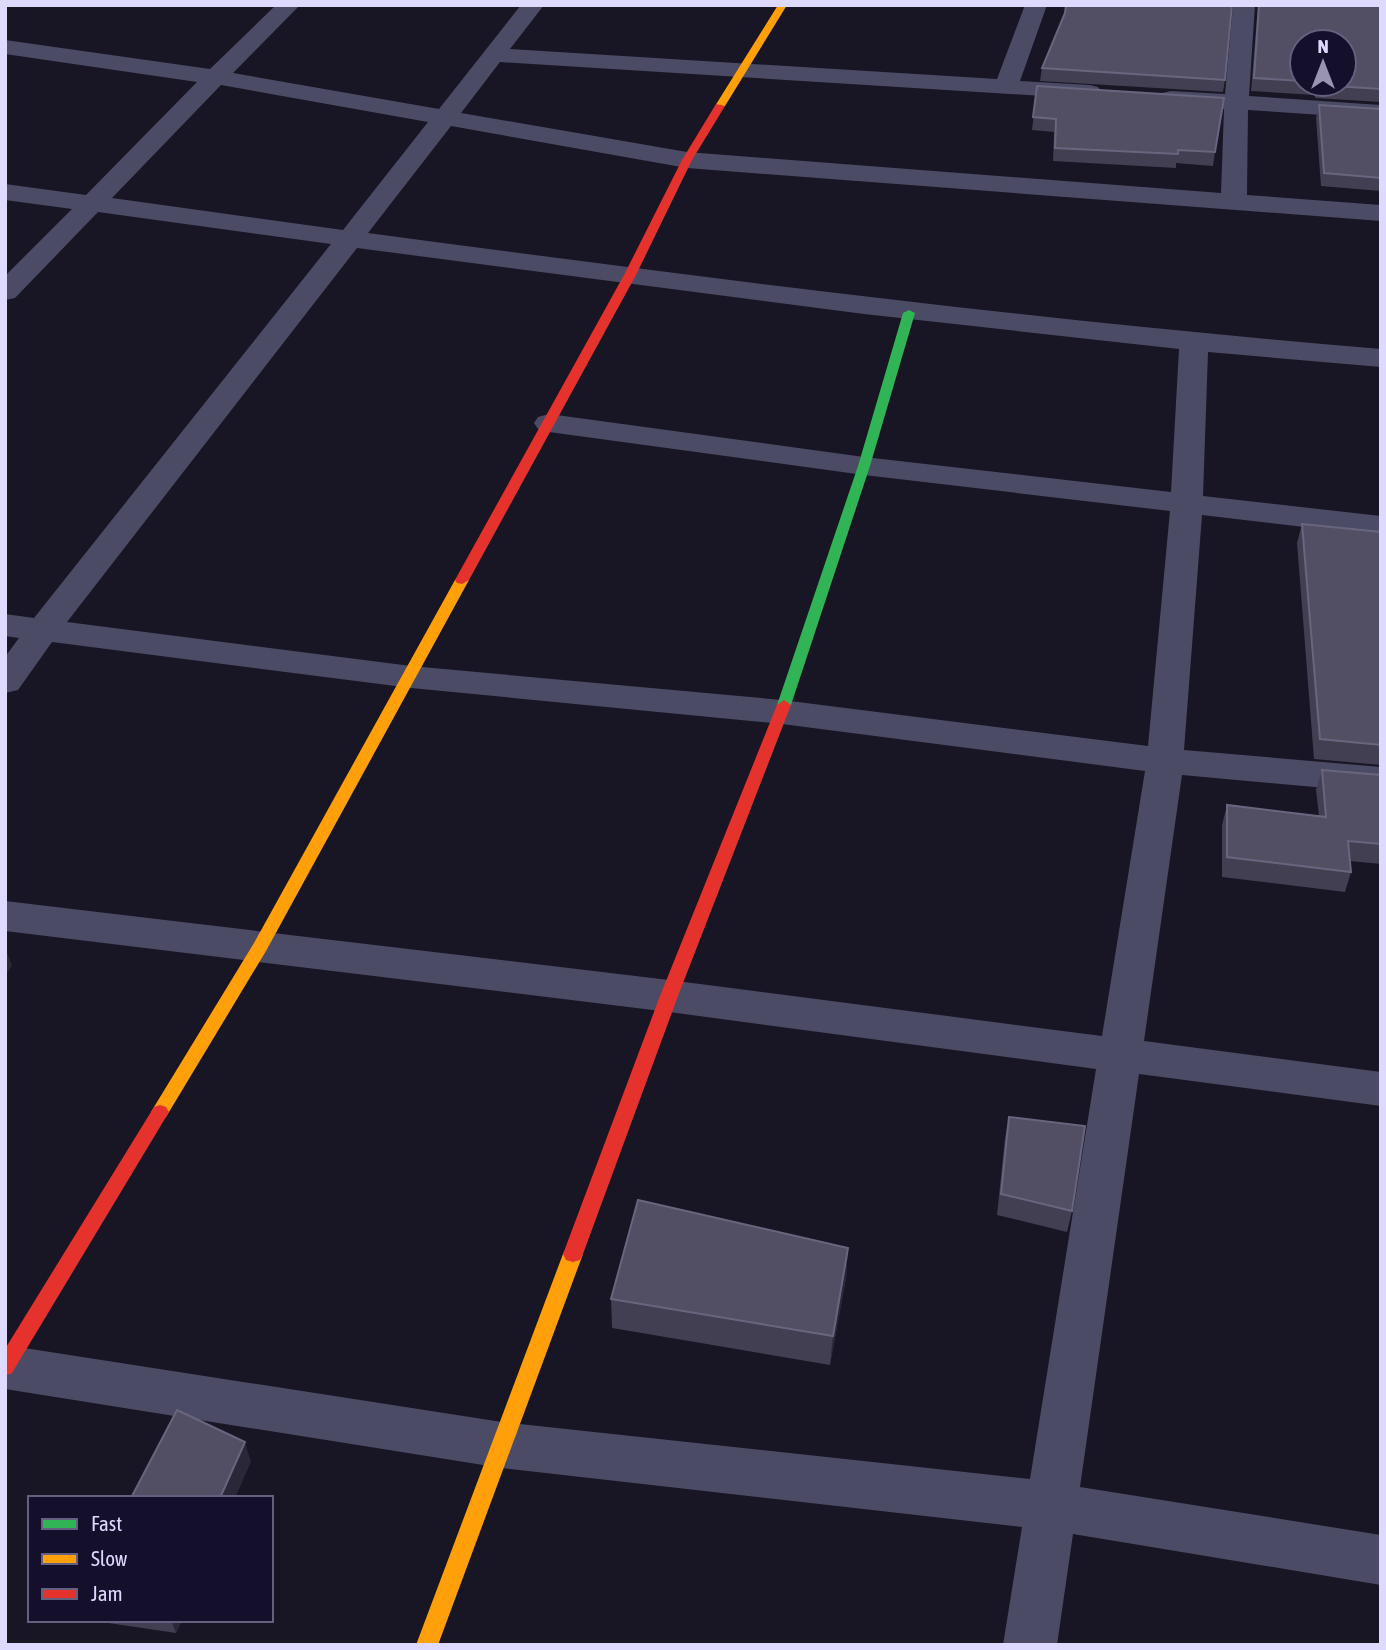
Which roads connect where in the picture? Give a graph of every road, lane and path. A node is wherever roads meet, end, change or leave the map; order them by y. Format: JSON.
{"nodes":[{"id":1,"x":289,"y":5,"type":"edge"},
{"id":2,"x":533,"y":5,"type":"edge"},
{"id":3,"x":783,"y":5,"type":"edge"},
{"id":4,"x":1036,"y":5,"type":"edge"},
{"id":5,"x":1244,"y":5,"type":"edge"},
{"id":6,"x":11,"y":54,"type":"edge"},
{"id":7,"x":495,"y":55,"type":"junction"},
{"id":8,"x":743,"y":72,"type":"junction"},
{"id":9,"x":213,"y":77,"type":"junction"},
{"id":10,"x":1006,"y":86,"type":"junction"},
{"id":11,"x":1115,"y":93,"type":"edge"},
{"id":12,"x":1142,"y":95,"type":"edge"},
{"id":13,"x":1236,"y":102,"type":"junction"},
{"id":14,"x":1381,"y":112,"type":"edge"},
{"id":15,"x":447,"y":118,"type":"junction"},
{"id":16,"x":687,"y":160,"type":"junction"},
{"id":17,"x":5,"y":192,"type":"edge"},
{"id":18,"x":1234,"y":202,"type":"junction"},
{"id":19,"x":94,"y":203,"type":"junction"},
{"id":20,"x":1381,"y":214,"type":"edge"},
{"id":21,"x":349,"y":237,"type":"junction"},
{"id":22,"x":630,"y":275,"type":"junction"},
{"id":23,"x":5,"y":292,"type":"edge"},
{"id":24,"x":909,"y":313,"type":"junction"},
{"id":25,"x":1194,"y":344,"type":"junction"},
{"id":26,"x":1381,"y":358,"type":"edge"},
{"id":27,"x":549,"y":423,"type":"junction"},
{"id":28,"x":864,"y":466,"type":"junction"},
{"id":29,"x":1187,"y":502,"type":"junction"},
{"id":30,"x":1381,"y":526,"type":"edge"},
{"id":31,"x":5,"y":625,"type":"edge"},
{"id":32,"x":43,"y":630,"type":"junction"},
{"id":33,"x":411,"y":677,"type":"junction"},
{"id":34,"x":5,"y":682,"type":"edge"},
{"id":35,"x":782,"y":712,"type":"junction"},
{"id":36,"x":1164,"y":761,"type":"junction"},
{"id":37,"x":1381,"y":780,"type":"edge"},
{"id":38,"x":5,"y":916,"type":"edge"},
{"id":39,"x":260,"y":947,"type":"junction"},
{"id":40,"x":669,"y":996,"type":"junction"},
{"id":41,"x":1118,"y":1056,"type":"junction"},
{"id":42,"x":1381,"y":1089,"type":"edge"},
{"id":43,"x":5,"y":1367,"type":"edge"},
{"id":44,"x":502,"y":1445,"type":"junction"},
{"id":45,"x":1049,"y":1506,"type":"junction"},
{"id":46,"x":1381,"y":1560,"type":"edge"},
{"id":47,"x":428,"y":1645,"type":"edge"},
{"id":48,"x":1030,"y":1645,"type":"edge"}],
"edges":[{"from":1,"to":9,"type":"street"},
{"from":2,"to":7,"type":"street"},
{"from":3,"to":8,"type":"street"},
{"from":4,"to":10,"type":"street"},
{"from":5,"to":13,"type":"street"},
{"from":6,"to":9,"type":"street"},
{"from":7,"to":8,"type":"street"},
{"from":7,"to":15,"type":"street"},
{"from":8,"to":10,"type":"street"},
{"from":8,"to":16,"type":"street"},
{"from":9,"to":15,"type":"street"},
{"from":9,"to":19,"type":"street"},
{"from":10,"to":11,"type":"street"},
{"from":12,"to":13,"type":"street"},
{"from":13,"to":14,"type":"street"},
{"from":13,"to":18,"type":"street"},
{"from":15,"to":16,"type":"street"},
{"from":15,"to":21,"type":"street"},
{"from":16,"to":18,"type":"street"},
{"from":16,"to":22,"type":"street"},
{"from":17,"to":19,"type":"street"},
{"from":18,"to":20,"type":"street"},
{"from":19,"to":21,"type":"street"},
{"from":19,"to":23,"type":"street"},
{"from":21,"to":22,"type":"street"},
{"from":21,"to":32,"type":"street"},
{"from":22,"to":24,"type":"street"},
{"from":22,"to":27,"type":"street"},
{"from":24,"to":25,"type":"street"},
{"from":24,"to":28,"type":"street"},
{"from":25,"to":26,"type":"street"},
{"from":25,"to":29,"type":"street"},
{"from":27,"to":28,"type":"street"},
{"from":27,"to":33,"type":"street"},
{"from":28,"to":29,"type":"street"},
{"from":28,"to":35,"type":"street"},
{"from":29,"to":30,"type":"street"},
{"from":29,"to":36,"type":"street"},
{"from":31,"to":32,"type":"street"},
{"from":32,"to":33,"type":"street"},
{"from":32,"to":34,"type":"street"},
{"from":33,"to":35,"type":"street"},
{"from":33,"to":39,"type":"street"},
{"from":35,"to":36,"type":"street"},
{"from":35,"to":40,"type":"street"},
{"from":36,"to":37,"type":"street"},
{"from":36,"to":41,"type":"street"},
{"from":38,"to":39,"type":"street"},
{"from":39,"to":40,"type":"street"},
{"from":39,"to":43,"type":"street"},
{"from":40,"to":41,"type":"street"},
{"from":40,"to":44,"type":"street"},
{"from":41,"to":42,"type":"street"},
{"from":41,"to":45,"type":"street"},
{"from":43,"to":44,"type":"street"},
{"from":44,"to":45,"type":"street"},
{"from":44,"to":47,"type":"street"},
{"from":45,"to":46,"type":"street"},
{"from":45,"to":48,"type":"street"}]}
